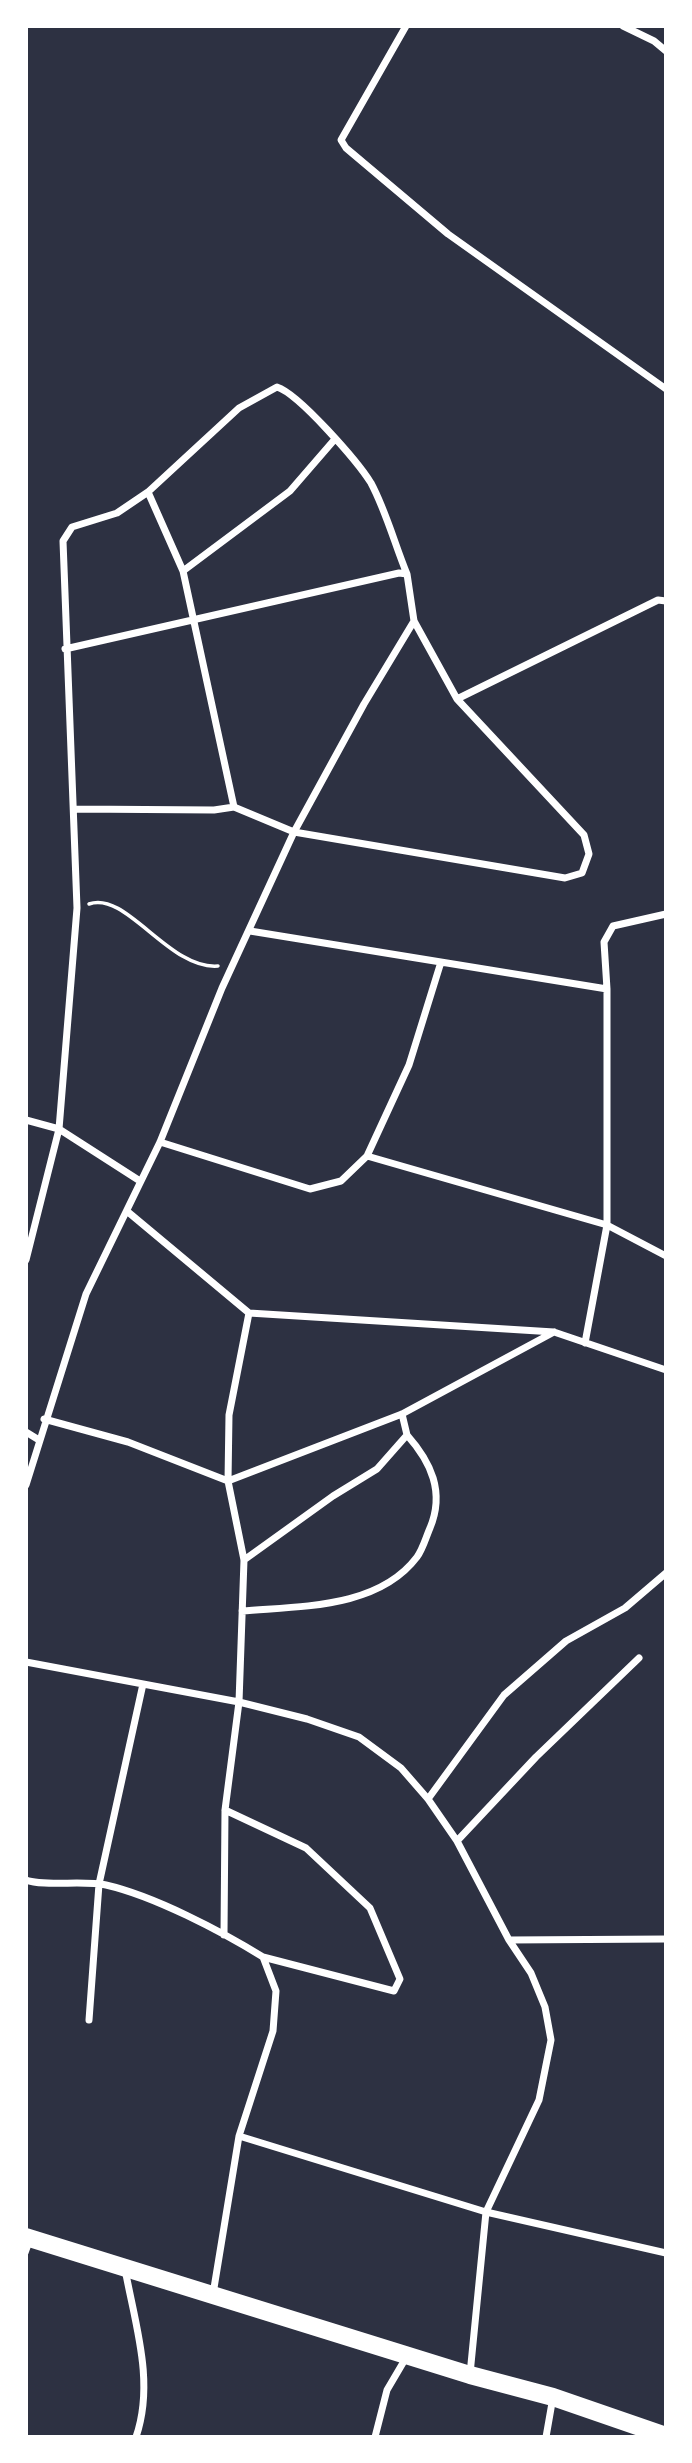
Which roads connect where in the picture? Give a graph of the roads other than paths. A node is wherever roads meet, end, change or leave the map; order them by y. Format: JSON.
{"nodes":[{"id":1,"x":406,"y":26,"type":"edge"},
{"id":2,"x":623,"y":26,"type":"edge"},
{"id":3,"x":666,"y":51,"type":"edge"},
{"id":4,"x":666,"y":390,"type":"edge"},
{"id":5,"x":335,"y":439,"type":"junction"},
{"id":6,"x":148,"y":492,"type":"junction"},
{"id":7,"x":183,"y":571,"type":"junction"},
{"id":8,"x":407,"y":574,"type":"junction"},
{"id":9,"x":666,"y":601,"type":"edge"},
{"id":10,"x":196,"y":621,"type":"junction"},
{"id":11,"x":414,"y":621,"type":"junction"},
{"id":12,"x":65,"y":649,"type":"junction"},
{"id":13,"x":457,"y":699,"type":"junction"},
{"id":14,"x":234,"y":807,"type":"junction"},
{"id":15,"x":75,"y":809,"type":"junction"},
{"id":16,"x":294,"y":832,"type":"junction"},
{"id":17,"x":666,"y":914,"type":"edge"},
{"id":18,"x":250,"y":931,"type":"junction"},
{"id":19,"x":441,"y":962,"type":"junction"},
{"id":20,"x":607,"y":989,"type":"junction"},
{"id":21,"x":26,"y":1120,"type":"edge"},
{"id":22,"x":59,"y":1129,"type":"junction"},
{"id":23,"x":160,"y":1142,"type":"junction"},
{"id":24,"x":367,"y":1156,"type":"junction"},
{"id":25,"x":140,"y":1181,"type":"junction"},
{"id":26,"x":128,"y":1212,"type":"junction"},
{"id":27,"x":607,"y":1225,"type":"junction"},
{"id":28,"x":666,"y":1256,"type":"edge"},
{"id":29,"x":26,"y":1260,"type":"edge"},
{"id":30,"x":249,"y":1313,"type":"junction"},
{"id":31,"x":554,"y":1332,"type":"junction"},
{"id":32,"x":585,"y":1343,"type":"junction"},
{"id":33,"x":666,"y":1370,"type":"edge"},
{"id":34,"x":402,"y":1414,"type":"junction"},
{"id":35,"x":44,"y":1419,"type":"junction"},
{"id":36,"x":26,"y":1432,"type":"edge"},
{"id":37,"x":407,"y":1435,"type":"junction"},
{"id":38,"x":39,"y":1440,"type":"junction"},
{"id":39,"x":228,"y":1480,"type":"junction"},
{"id":40,"x":26,"y":1485,"type":"edge"},
{"id":41,"x":244,"y":1560,"type":"junction"},
{"id":42,"x":666,"y":1573,"type":"edge"},
{"id":43,"x":242,"y":1611,"type":"junction"},
{"id":44,"x":639,"y":1658,"type":"dead end"},
{"id":45,"x":26,"y":1661,"type":"edge"},
{"id":46,"x":142,"y":1684,"type":"junction"},
{"id":47,"x":239,"y":1702,"type":"junction"},
{"id":48,"x":428,"y":1799,"type":"junction"},
{"id":49,"x":225,"y":1810,"type":"junction"},
{"id":50,"x":457,"y":1841,"type":"junction"},
{"id":51,"x":26,"y":1880,"type":"edge"},
{"id":52,"x":99,"y":1884,"type":"junction"},
{"id":53,"x":224,"y":1935,"type":"junction"},
{"id":54,"x":666,"y":1939,"type":"edge"},
{"id":55,"x":509,"y":1940,"type":"junction"},
{"id":56,"x":263,"y":1956,"type":"junction"},
{"id":57,"x":89,"y":2020,"type":"dead end"},
{"id":58,"x":239,"y":2136,"type":"junction"},
{"id":59,"x":486,"y":2212,"type":"junction"},
{"id":60,"x":28,"y":2243,"type":"edge"},
{"id":61,"x":666,"y":2253,"type":"edge"},
{"id":62,"x":125,"y":2268,"type":"junction"},
{"id":63,"x":213,"y":2295,"type":"junction"},
{"id":64,"x":407,"y":2356,"type":"junction"},
{"id":65,"x":470,"y":2375,"type":"junction"},
{"id":66,"x":553,"y":2397,"type":"junction"},
{"id":67,"x":666,"y":2436,"type":"edge"},
{"id":68,"x":136,"y":2437,"type":"edge"},
{"id":69,"x":374,"y":2437,"type":"edge"},
{"id":70,"x":546,"y":2437,"type":"edge"}],
"edges":[{"from":1,"to":4,"type":"street"},
{"from":2,"to":3,"type":"street"},
{"from":5,"to":6,"type":"street"},
{"from":5,"to":7,"type":"street"},
{"from":5,"to":8,"type":"street"},
{"from":6,"to":7,"type":"street"},
{"from":6,"to":12,"type":"street"},
{"from":7,"to":10,"type":"street"},
{"from":8,"to":10,"type":"street"},
{"from":8,"to":11,"type":"street"},
{"from":9,"to":13,"type":"street"},
{"from":10,"to":12,"type":"street"},
{"from":10,"to":14,"type":"street"},
{"from":11,"to":13,"type":"street"},
{"from":11,"to":16,"type":"street"},
{"from":12,"to":15,"type":"street"},
{"from":13,"to":16,"type":"street"},
{"from":14,"to":15,"type":"street"},
{"from":14,"to":16,"type":"street"},
{"from":15,"to":22,"type":"street"},
{"from":16,"to":18,"type":"street"},
{"from":17,"to":20,"type":"street"},
{"from":18,"to":19,"type":"street"},
{"from":18,"to":23,"type":"street"},
{"from":19,"to":20,"type":"street"},
{"from":19,"to":24,"type":"street"},
{"from":20,"to":27,"type":"street"},
{"from":21,"to":22,"type":"street"},
{"from":22,"to":25,"type":"street"},
{"from":22,"to":29,"type":"street"},
{"from":23,"to":24,"type":"street"},
{"from":23,"to":25,"type":"street"},
{"from":24,"to":27,"type":"street"},
{"from":25,"to":26,"type":"street"},
{"from":26,"to":30,"type":"street"},
{"from":26,"to":35,"type":"street"},
{"from":27,"to":28,"type":"street"},
{"from":27,"to":32,"type":"street"},
{"from":30,"to":31,"type":"street"},
{"from":30,"to":39,"type":"street"},
{"from":31,"to":32,"type":"street"},
{"from":31,"to":34,"type":"street"},
{"from":32,"to":33,"type":"street"},
{"from":34,"to":37,"type":"street"},
{"from":34,"to":39,"type":"street"},
{"from":35,"to":38,"type":"street"},
{"from":35,"to":39,"type":"street"},
{"from":36,"to":38,"type":"street"},
{"from":37,"to":41,"type":"street"},
{"from":37,"to":43,"type":"street"},
{"from":38,"to":40,"type":"street"},
{"from":39,"to":41,"type":"street"},
{"from":41,"to":43,"type":"street"},
{"from":42,"to":48,"type":"street"},
{"from":43,"to":47,"type":"street"},
{"from":44,"to":50,"type":"street"},
{"from":45,"to":46,"type":"street"},
{"from":46,"to":47,"type":"street"},
{"from":46,"to":52,"type":"street"},
{"from":47,"to":48,"type":"street"},
{"from":47,"to":49,"type":"street"},
{"from":48,"to":50,"type":"street"},
{"from":49,"to":53,"type":"street"},
{"from":49,"to":56,"type":"street"},
{"from":50,"to":55,"type":"street"},
{"from":51,"to":52,"type":"street"},
{"from":52,"to":53,"type":"street"},
{"from":52,"to":57,"type":"street"},
{"from":53,"to":56,"type":"street"},
{"from":54,"to":55,"type":"street"},
{"from":55,"to":59,"type":"street"},
{"from":56,"to":58,"type":"street"},
{"from":58,"to":59,"type":"street"},
{"from":58,"to":63,"type":"street"},
{"from":59,"to":61,"type":"street"},
{"from":59,"to":65,"type":"street"},
{"from":60,"to":62,"type":"main road"},
{"from":62,"to":63,"type":"main road"},
{"from":62,"to":68,"type":"street"},
{"from":63,"to":64,"type":"main road"},
{"from":64,"to":65,"type":"main road"},
{"from":64,"to":69,"type":"street"},
{"from":65,"to":66,"type":"main road"},
{"from":66,"to":67,"type":"main road"},
{"from":66,"to":70,"type":"street"}]}
